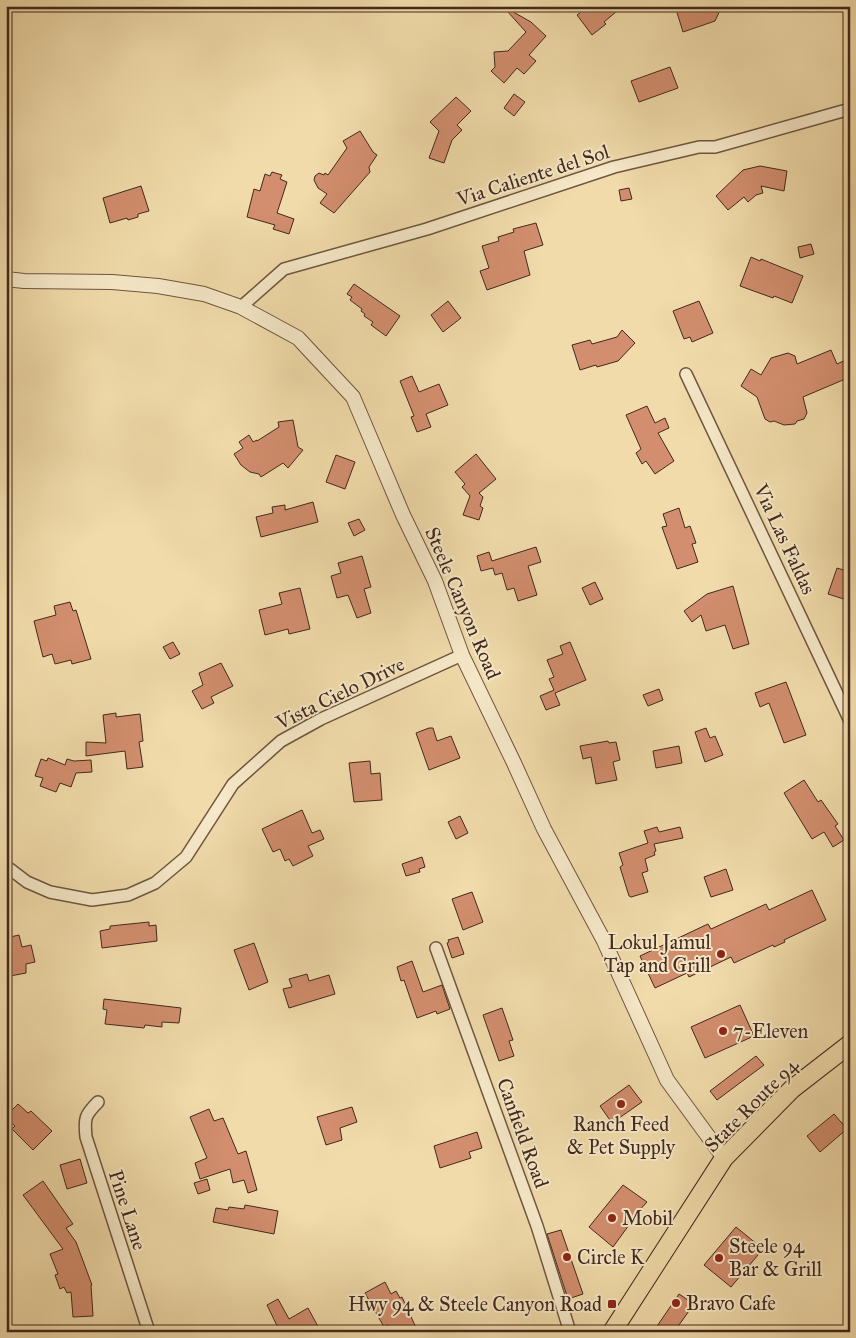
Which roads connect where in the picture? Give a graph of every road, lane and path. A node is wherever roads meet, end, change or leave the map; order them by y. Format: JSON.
{"nodes":[{"id":1,"x":850,"y":109,"type":"edge"},
{"id":2,"x":6,"y":279,"type":"edge"},
{"id":3,"x":241,"y":307,"type":"junction"},
{"id":4,"x":686,"y":374,"type":"dead end"},
{"id":5,"x":462,"y":655,"type":"junction"},
{"id":6,"x":850,"y":722,"type":"edge"},
{"id":7,"x":6,"y":866,"type":"edge"},
{"id":8,"x":436,"y":948,"type":"dead end"},
{"id":9,"x":850,"y":1044,"type":"edge"},
{"id":10,"x":98,"y":1102,"type":"dead end"},
{"id":11,"x":724,"y":1158,"type":"junction"},
{"id":12,"x":149,"y":1332,"type":"edge"},
{"id":13,"x":570,"y":1332,"type":"edge"},
{"id":14,"x":612,"y":1332,"type":"edge"}],
"edges":[{"from":1,"to":3,"type":"street","name":"Via Caliente del Sol"},
{"from":2,"to":3,"type":"street","name":"Steele Canyon Road"},
{"from":3,"to":5,"type":"street","name":"Steele Canyon Road"},
{"from":4,"to":6,"type":"street","name":"Via Las Faldas"},
{"from":5,"to":7,"type":"street","name":"Vista Cielo Drive"},
{"from":5,"to":11,"type":"street","name":"Steele Canyon Road"},
{"from":8,"to":13,"type":"street","name":"Canfield Road"},
{"from":9,"to":11,"type":"highway","name":"State Route 94"},
{"from":10,"to":12,"type":"street","name":"Pine Lane"},
{"from":11,"to":14,"type":"highway","name":"State Route 94"}]}
